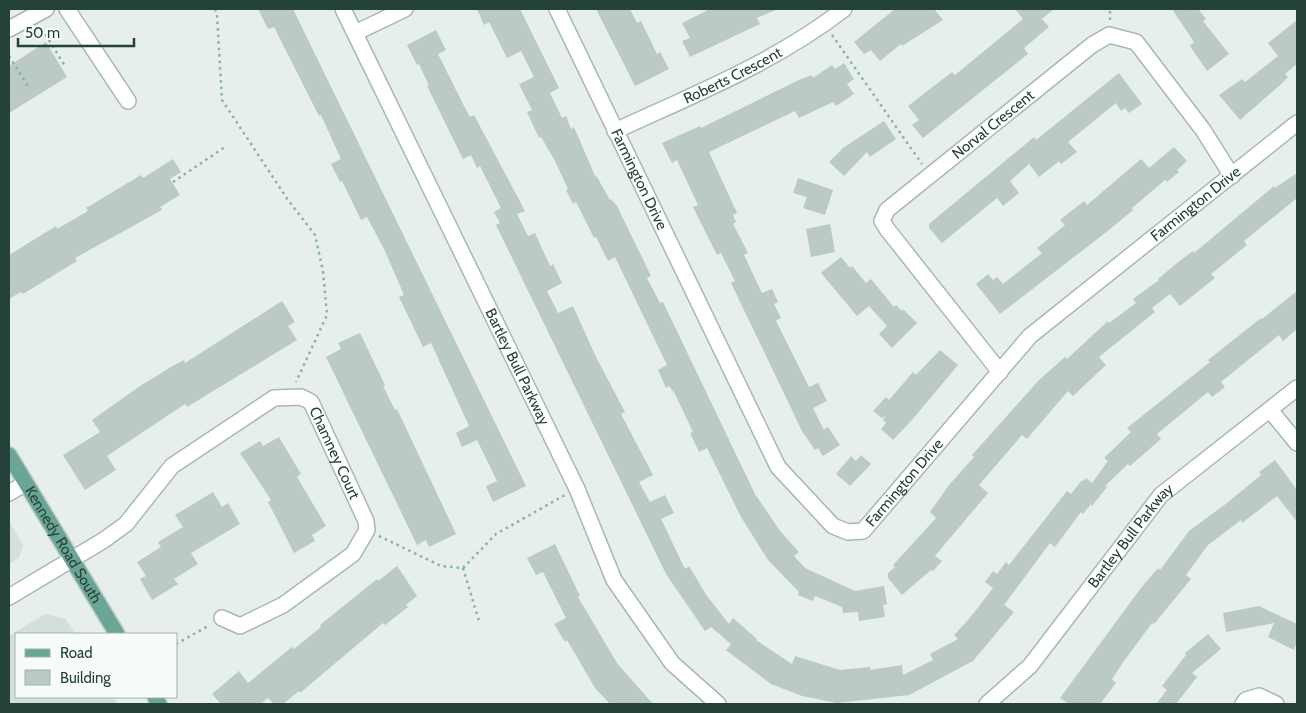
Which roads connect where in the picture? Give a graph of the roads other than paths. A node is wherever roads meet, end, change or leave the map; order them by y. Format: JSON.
{"nodes":[{"id":1,"x":67,"y":9,"type":"edge"},
{"id":2,"x":343,"y":9,"type":"edge"},
{"id":3,"x":405,"y":9,"type":"edge"},
{"id":4,"x":557,"y":9,"type":"edge"},
{"id":5,"x":844,"y":9,"type":"edge"},
{"id":6,"x":40,"y":12,"type":"edge"},
{"id":7,"x":9,"y":29,"type":"edge"},
{"id":8,"x":355,"y":33,"type":"junction"},
{"id":9,"x":128,"y":101,"type":"dead end"},
{"id":10,"x":1297,"y":123,"type":"edge"},
{"id":11,"x":615,"y":131,"type":"junction"},
{"id":12,"x":1232,"y":176,"type":"junction"},
{"id":13,"x":1000,"y":372,"type":"junction"},
{"id":14,"x":1297,"y":388,"type":"edge"},
{"id":15,"x":1270,"y":410,"type":"junction"},
{"id":16,"x":1297,"y":443,"type":"edge"},
{"id":17,"x":9,"y":455,"type":"edge"},
{"id":18,"x":26,"y":483,"type":"junction"},
{"id":19,"x":9,"y":493,"type":"edge"},
{"id":20,"x":72,"y":558,"type":"junction"},
{"id":21,"x":9,"y":597,"type":"edge"},
{"id":22,"x":222,"y":618,"type":"road end"},
{"id":23,"x":116,"y":633,"type":"edge"},
{"id":24,"x":718,"y":704,"type":"edge"},
{"id":25,"x":987,"y":704,"type":"edge"},
{"id":26,"x":1243,"y":704,"type":"edge"},
{"id":27,"x":1276,"y":704,"type":"edge"}],
"edges":[{"from":1,"to":9,"type":"street"},
{"from":2,"to":8,"type":"street","name":"Bartley Bull Parkway"},
{"from":3,"to":8,"type":"street"},
{"from":4,"to":11,"type":"street","name":"Farmington Drive"},
{"from":5,"to":11,"type":"street","name":"Roberts Crescent"},
{"from":6,"to":7,"type":"street"},
{"from":8,"to":24,"type":"street","name":"Bartley Bull Parkway"},
{"from":10,"to":12,"type":"street","name":"Farmington Drive"},
{"from":11,"to":13,"type":"street","name":"Farmington Drive"},
{"from":12,"to":13,"type":"street","name":"Farmington Drive"},
{"from":12,"to":13,"type":"street","name":"Norval Crescent"},
{"from":14,"to":15,"type":"street","name":"Bartley Bull Parkway"},
{"from":15,"to":16,"type":"street"},
{"from":15,"to":25,"type":"street","name":"Bartley Bull Parkway"},
{"from":17,"to":18,"type":"main road","name":"Kennedy Road South"},
{"from":18,"to":19,"type":"street"},
{"from":18,"to":20,"type":"main road","name":"Kennedy Road South"},
{"from":20,"to":21,"type":"street","name":"Chamney Court"},
{"from":20,"to":22,"type":"street","name":"Chamney Court"},
{"from":20,"to":23,"type":"main road","name":"Kennedy Road South"},
{"from":26,"to":27,"type":"street"}]}
